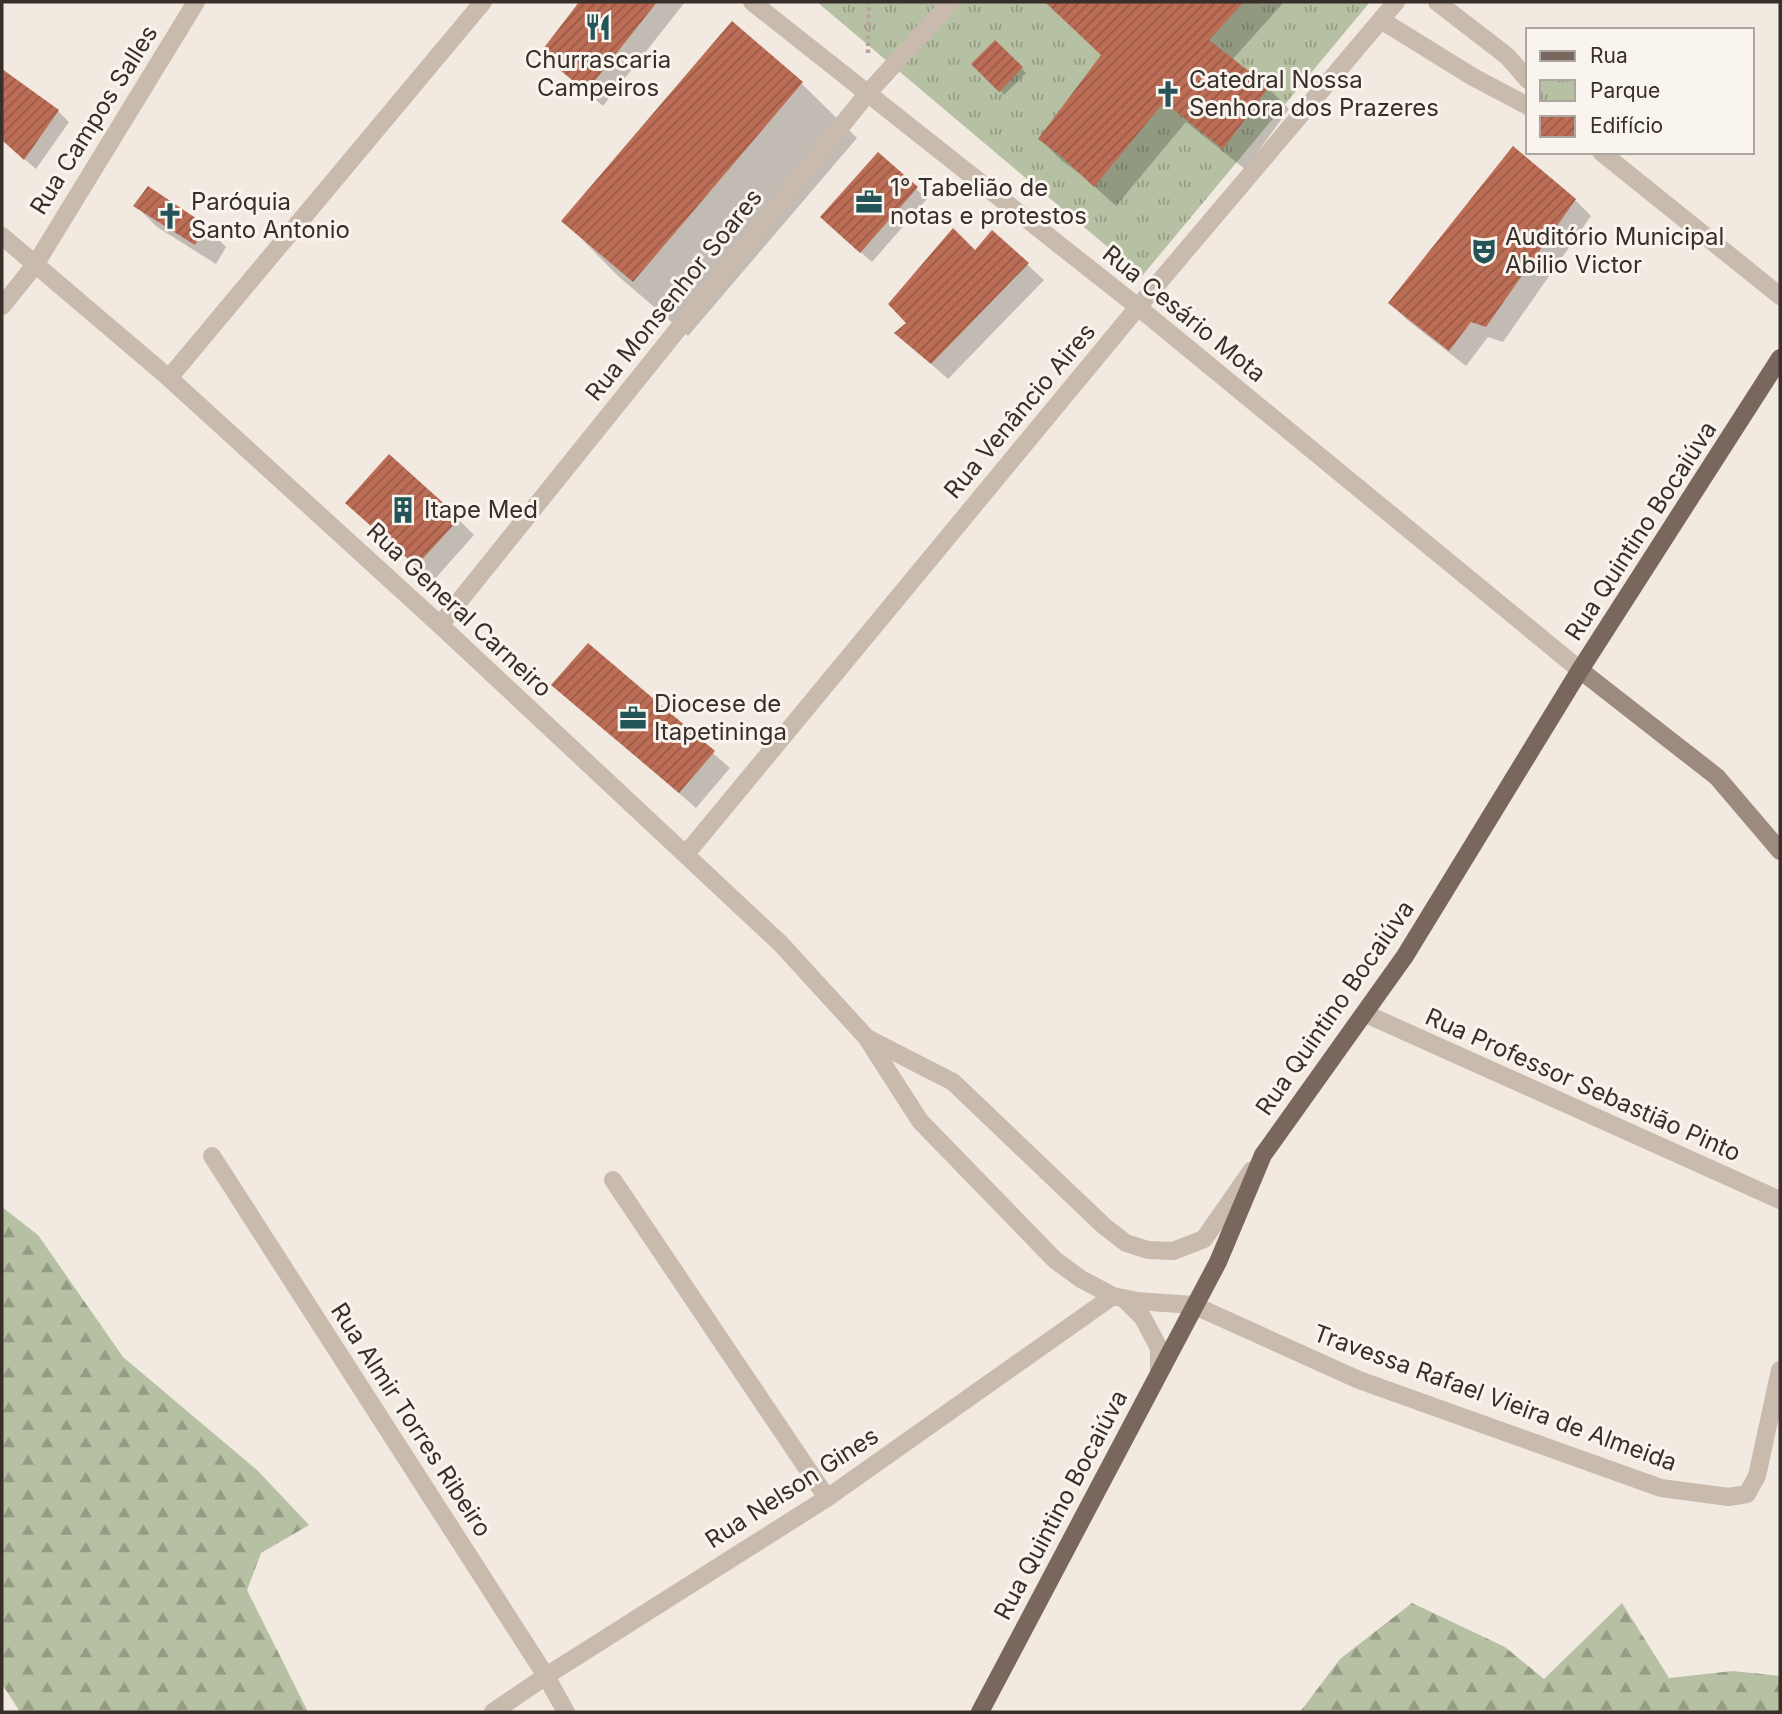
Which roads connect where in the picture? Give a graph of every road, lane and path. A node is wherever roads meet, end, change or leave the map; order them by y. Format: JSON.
{"nodes":[{"id":1,"x":196,"y":2,"type":"edge"},
{"id":2,"x":483,"y":2,"type":"edge"},
{"id":3,"x":752,"y":2,"type":"edge"},
{"id":4,"x":951,"y":2,"type":"edge"},
{"id":5,"x":1396,"y":2,"type":"edge"},
{"id":6,"x":1437,"y":2,"type":"edge"},
{"id":7,"x":1381,"y":20,"type":"junction"},
{"id":8,"x":1526,"y":78,"type":"edge"},
{"id":9,"x":867,"y":94,"type":"junction"},
{"id":10,"x":1526,"y":105,"type":"edge"},
{"id":11,"x":1603,"y":154,"type":"edge"},
{"id":12,"x":2,"y":236,"type":"edge"},
{"id":13,"x":35,"y":265,"type":"junction"},
{"id":14,"x":1780,"y":296,"type":"edge"},
{"id":15,"x":2,"y":306,"type":"edge"},
{"id":16,"x":1138,"y":307,"type":"junction"},
{"id":17,"x":1780,"y":358,"type":"edge"},
{"id":18,"x":169,"y":378,"type":"junction"},
{"id":19,"x":440,"y":625,"type":"junction"},
{"id":20,"x":1580,"y":670,"type":"junction"},
{"id":21,"x":1780,"y":851,"type":"edge"},
{"id":22,"x":685,"y":854,"type":"junction"},
{"id":23,"x":1366,"y":1014,"type":"junction"},
{"id":24,"x":866,"y":1037,"type":"junction"},
{"id":25,"x":1263,"y":1155,"type":"junction"},
{"id":26,"x":212,"y":1156,"type":"dead end"},
{"id":27,"x":612,"y":1180,"type":"dead end"},
{"id":28,"x":1780,"y":1200,"type":"edge"},
{"id":29,"x":1118,"y":1297,"type":"junction"},
{"id":30,"x":1193,"y":1306,"type":"junction"},
{"id":31,"x":1780,"y":1370,"type":"edge"},
{"id":32,"x":1159,"y":1371,"type":"junction"},
{"id":33,"x":827,"y":1498,"type":"junction"},
{"id":34,"x":546,"y":1676,"type":"junction"},
{"id":35,"x":493,"y":1712,"type":"edge"},
{"id":36,"x":566,"y":1712,"type":"edge"},
{"id":37,"x":979,"y":1712,"type":"edge"}],
"edges":[{"from":1,"to":13,"type":"street","name":"Rua Campos Salles"},
{"from":2,"to":18,"type":"street"},
{"from":3,"to":9,"type":"street","name":"Rua Cesário Mota"},
{"from":4,"to":9,"type":"street","name":"Rua Monsenhor Soares"},
{"from":5,"to":7,"type":"street","name":"Rua Venâncio Aires"},
{"from":6,"to":8,"type":"street"},
{"from":7,"to":10,"type":"street"},
{"from":7,"to":16,"type":"street","name":"Rua Venâncio Aires"},
{"from":9,"to":16,"type":"street","name":"Rua Cesário Mota"},
{"from":9,"to":19,"type":"street","name":"Rua Monsenhor Soares"},
{"from":11,"to":14,"type":"street"},
{"from":12,"to":13,"type":"street","name":"Rua General Carneiro"},
{"from":13,"to":15,"type":"street","name":"Rua Campos Salles"},
{"from":13,"to":18,"type":"street","name":"Rua General Carneiro"},
{"from":16,"to":20,"type":"street","name":"Rua Cesário Mota"},
{"from":16,"to":22,"type":"street","name":"Rua Venâncio Aires"},
{"from":17,"to":20,"type":"main road","name":"Rua Quintino Bocaiúva"},
{"from":18,"to":19,"type":"street","name":"Rua General Carneiro"},
{"from":19,"to":22,"type":"street","name":"Rua General Carneiro"},
{"from":20,"to":21,"type":"main road"},
{"from":20,"to":23,"type":"main road","name":"Rua Quintino Bocaiúva"},
{"from":22,"to":24,"type":"street","name":"Rua General Carneiro"},
{"from":23,"to":25,"type":"main road","name":"Rua Quintino Bocaiúva"},
{"from":23,"to":28,"type":"street","name":"Rua Professor Sebastião Pinto"},
{"from":24,"to":25,"type":"street","name":"Rua General Carneiro"},
{"from":24,"to":29,"type":"street","name":"Rua General Carneiro"},
{"from":25,"to":30,"type":"main road","name":"Rua Quintino Bocaiúva"},
{"from":26,"to":34,"type":"street","name":"Rua Almir Torres Ribeiro"},
{"from":27,"to":33,"type":"street"},
{"from":29,"to":30,"type":"street","name":"Rua General Carneiro"},
{"from":29,"to":32,"type":"street"},
{"from":29,"to":33,"type":"street","name":"Rua Nelson Gines"},
{"from":30,"to":31,"type":"street","name":"Travessa Rafael Vieira de Almeida"},
{"from":30,"to":32,"type":"main road","name":"Rua Quintino Bocaiúva"},
{"from":32,"to":37,"type":"main road","name":"Rua Quintino Bocaiúva"},
{"from":33,"to":34,"type":"street","name":"Rua Nelson Gines"},
{"from":34,"to":35,"type":"street","name":"Rua Nelson Gines"},
{"from":34,"to":36,"type":"street","name":"Rua Almir Torres Ribeiro"}]}
